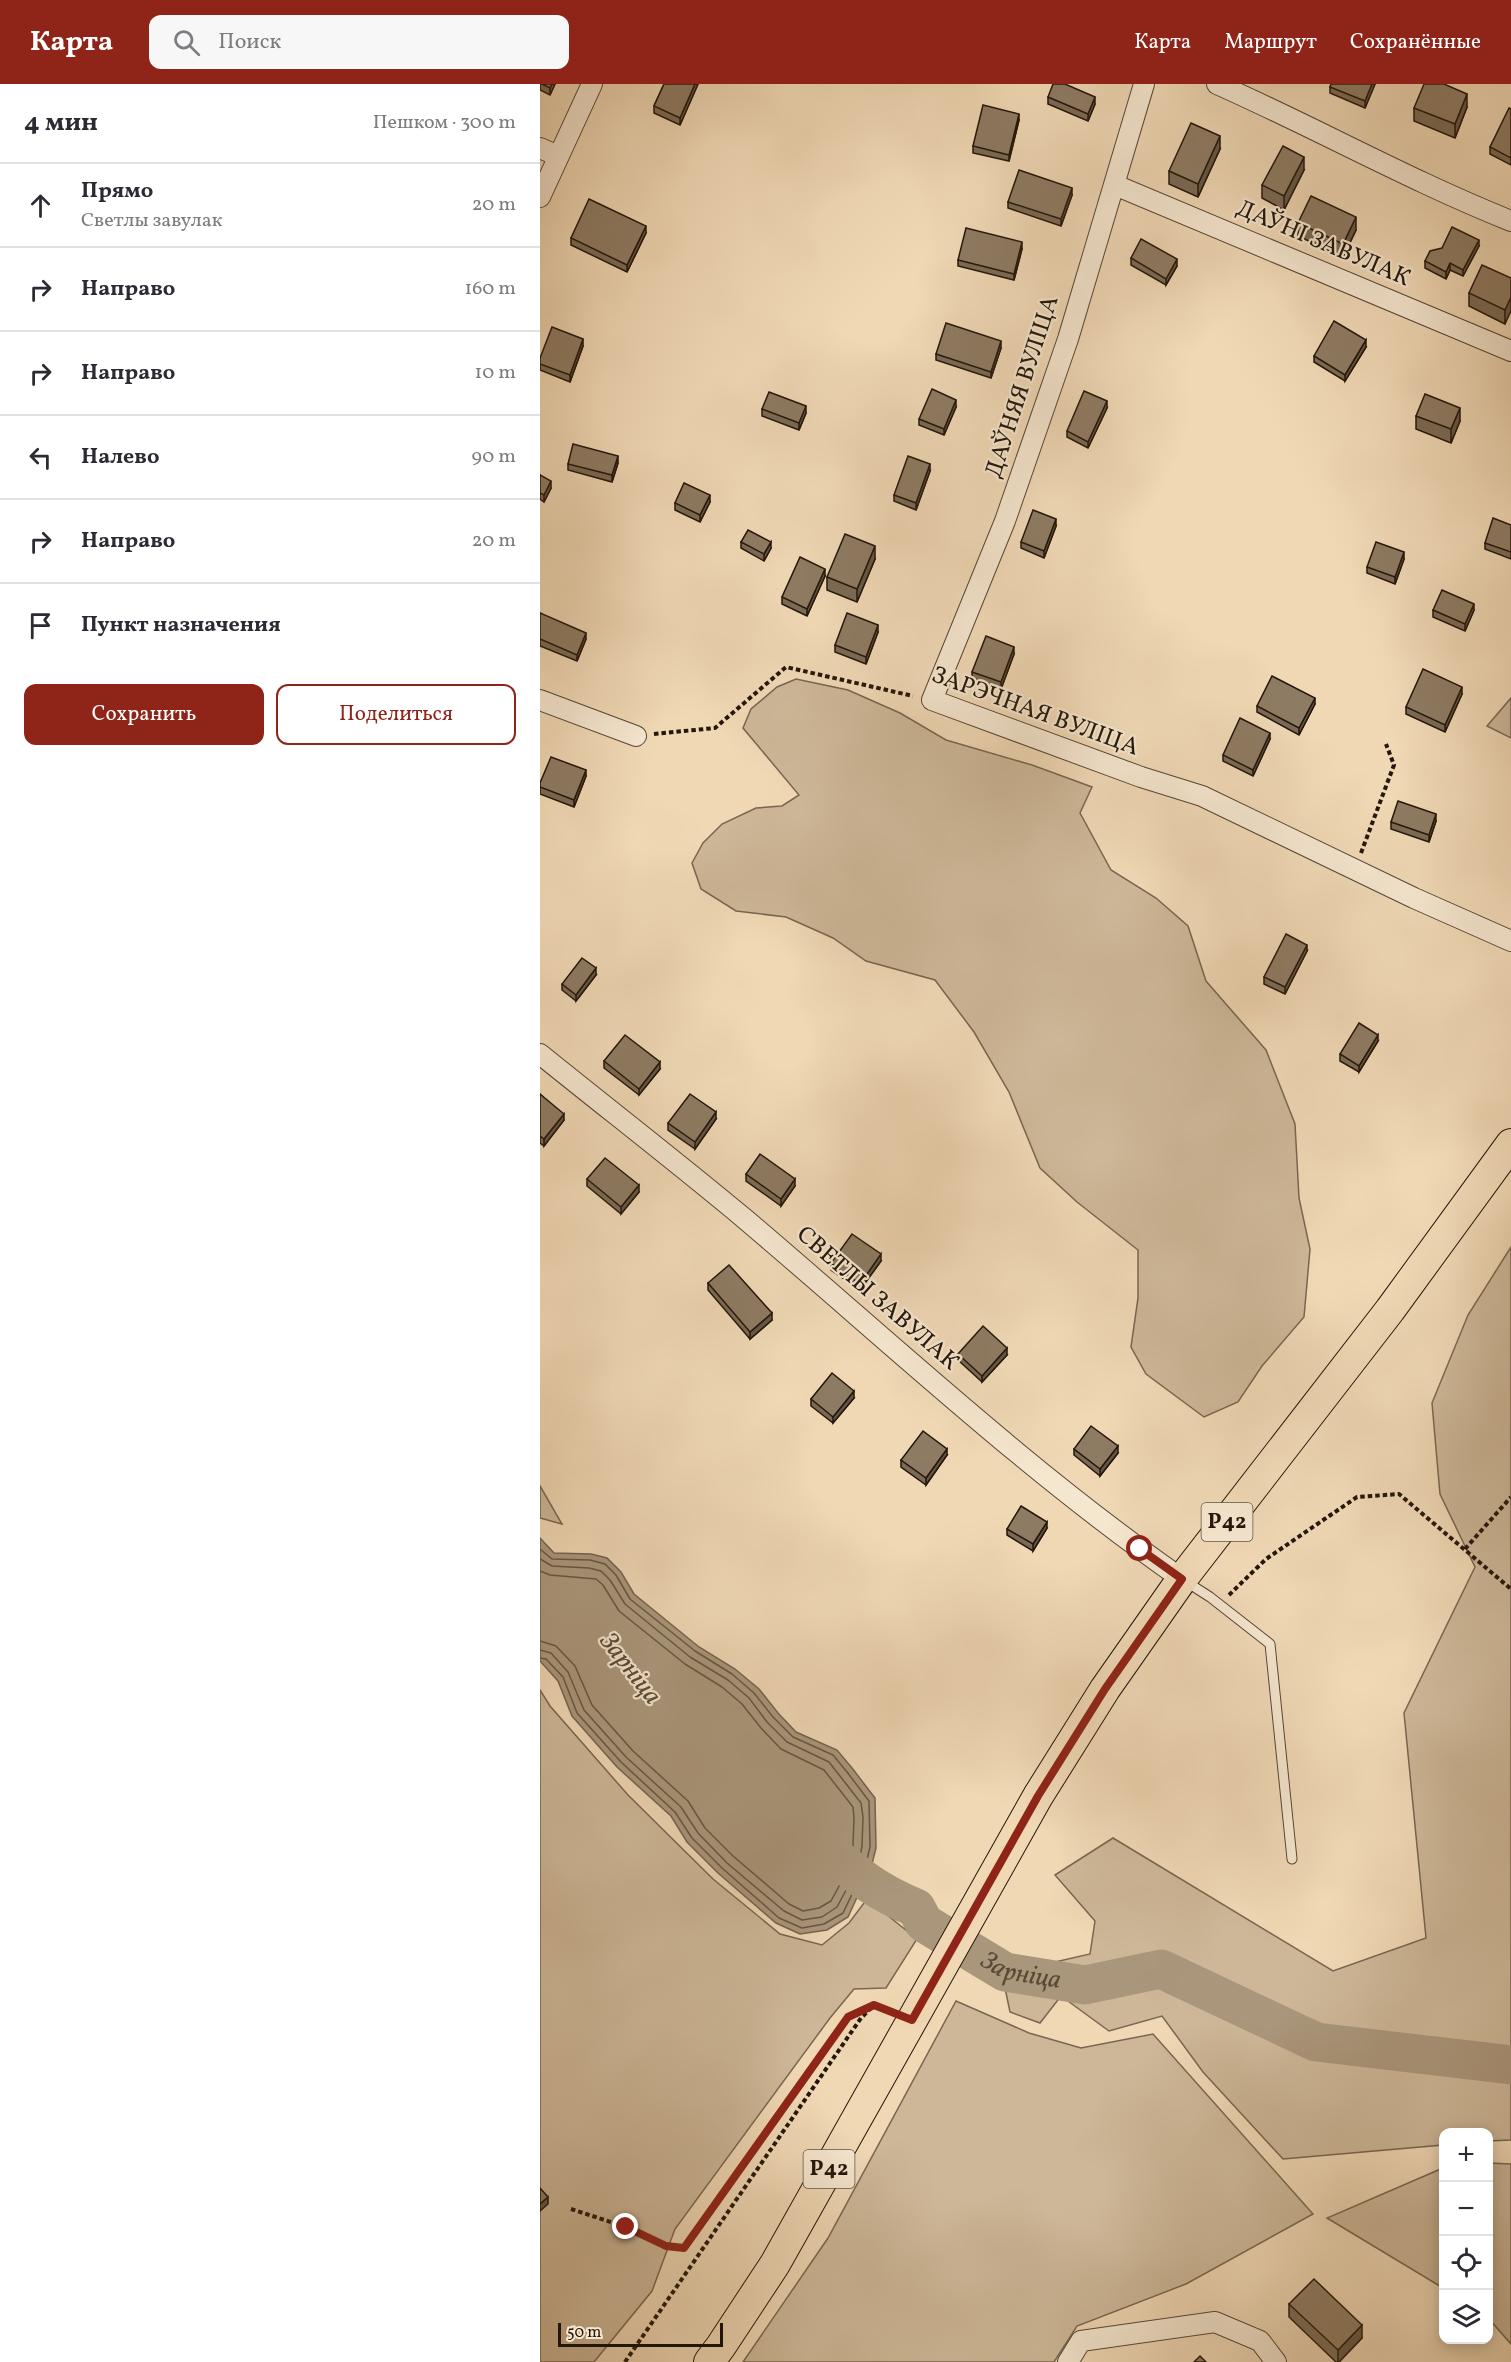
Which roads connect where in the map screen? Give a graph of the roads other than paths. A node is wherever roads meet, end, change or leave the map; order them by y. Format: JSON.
{"nodes":[{"id":1,"x":592,"y":84,"type":"edge"},
{"id":2,"x":1144,"y":84,"type":"edge"},
{"id":3,"x":1217,"y":84,"type":"edge"},
{"id":4,"x":549,"y":152,"type":"edge"},
{"id":5,"x":1114,"y":184,"type":"junction"},
{"id":6,"x":540,"y":197,"type":"edge"},
{"id":7,"x":1511,"y":221,"type":"edge"},
{"id":8,"x":1511,"y":351,"type":"edge"},
{"id":9,"x":540,"y":700,"type":"edge"},
{"id":10,"x":932,"y":700,"type":"joint"},
{"id":11,"x":636,"y":736,"type":"road end"},
{"id":12,"x":1511,"y":941,"type":"edge"},
{"id":13,"x":540,"y":1054,"type":"edge"},
{"id":14,"x":1511,"y":1144,"type":"edge"},
{"id":15,"x":1171,"y":1571,"type":"junction"},
{"id":16,"x":1292,"y":1859,"type":"dead end"},
{"id":17,"x":708,"y":2362,"type":"edge"},
{"id":18,"x":1068,"y":2362,"type":"edge"},
{"id":19,"x":1276,"y":2362,"type":"edge"}],
"edges":[{"from":1,"to":4,"type":"street"},
{"from":2,"to":5,"type":"street","name":"ДАЎНЯЯ ВУЛІЦА"},
{"from":3,"to":7,"type":"street"},
{"from":4,"to":6,"type":"street"},
{"from":5,"to":8,"type":"street","name":"ДАЎНІ ЗАВУЛАК"},
{"from":5,"to":10,"type":"street","name":"ДАЎНЯЯ ВУЛІЦА"},
{"from":9,"to":11,"type":"street"},
{"from":10,"to":12,"type":"street","name":"ЗАРЭЧНАЯ ВУЛІЦА"},
{"from":13,"to":15,"type":"street","name":"СВЕТЛЫ ЗАВУЛАК"},
{"from":14,"to":15,"type":"main road","number":"Р42"},
{"from":15,"to":16,"type":"lane"},
{"from":15,"to":17,"type":"main road","number":"Р42"},
{"from":18,"to":19,"type":"street"}]}
